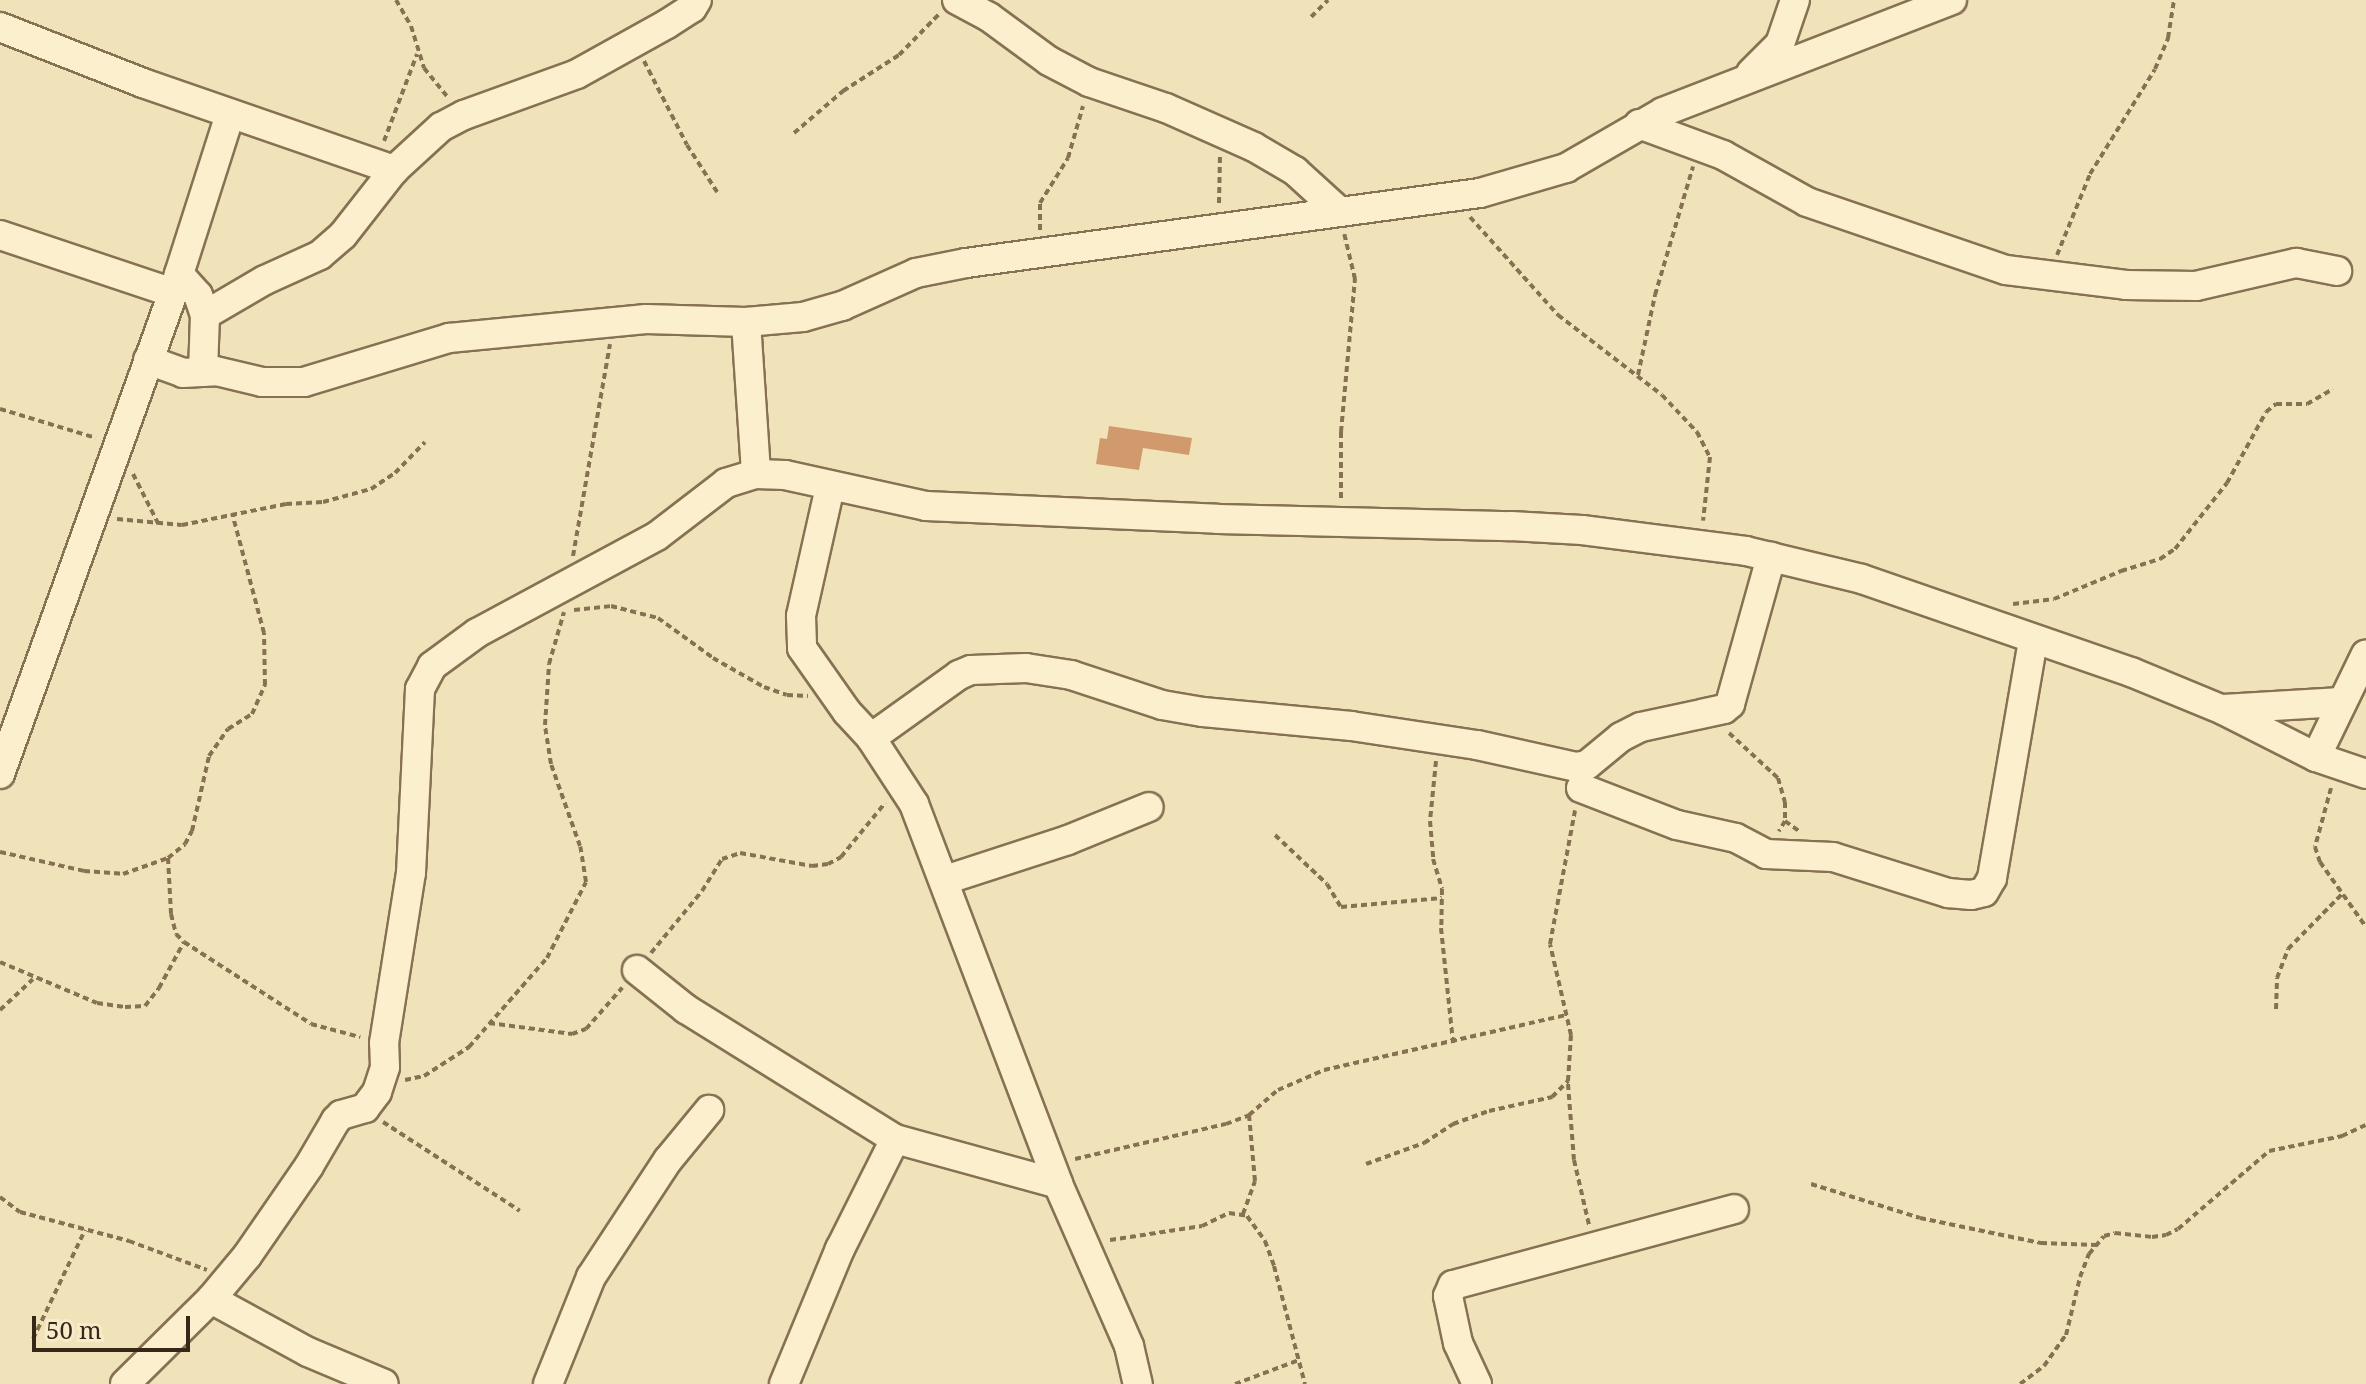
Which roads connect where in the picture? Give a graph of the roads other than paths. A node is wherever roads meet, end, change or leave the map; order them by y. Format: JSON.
{"nodes":[{"id":1,"x":697,"y":0,"type":"edge"},
{"id":2,"x":1795,"y":0,"type":"edge"},
{"id":3,"x":1952,"y":0,"type":"edge"},
{"id":4,"x":950,"y":5,"type":"edge"},
{"id":5,"x":0,"y":27,"type":"edge"},
{"id":6,"x":1744,"y":79,"type":"junction"},
{"id":7,"x":230,"y":114,"type":"junction"},
{"id":8,"x":1639,"y":124,"type":"junction"},
{"id":9,"x":385,"y":167,"type":"junction"},
{"id":10,"x":1340,"y":212,"type":"junction"},
{"id":11,"x":0,"y":235,"type":"edge"},
{"id":12,"x":2337,"y":271,"type":"dead end"},
{"id":13,"x":176,"y":283,"type":"junction"},
{"id":14,"x":205,"y":315,"type":"junction"},
{"id":15,"x":746,"y":322,"type":"junction"},
{"id":16,"x":148,"y":360,"type":"junction"},
{"id":17,"x":203,"y":372,"type":"junction"},
{"id":18,"x":756,"y":474,"type":"junction"},
{"id":19,"x":830,"y":487,"type":"junction"},
{"id":20,"x":1771,"y":557,"type":"junction"},
{"id":21,"x":2033,"y":641,"type":"junction"},
{"id":22,"x":2366,"y":654,"type":"edge"},
{"id":23,"x":2341,"y":702,"type":"junction"},
{"id":24,"x":2223,"y":710,"type":"junction"},
{"id":25,"x":871,"y":738,"type":"junction"},
{"id":26,"x":2327,"y":760,"type":"junction"},
{"id":27,"x":0,"y":774,"type":"edge"},
{"id":28,"x":2366,"y":774,"type":"edge"},
{"id":29,"x":1581,"y":788,"type":"road end"},
{"id":30,"x":1149,"y":807,"type":"dead end"},
{"id":31,"x":945,"y":880,"type":"junction"},
{"id":32,"x":637,"y":970,"type":"road end"},
{"id":33,"x":709,"y":1110,"type":"dead end"},
{"id":34,"x":895,"y":1139,"type":"junction"},
{"id":35,"x":1054,"y":1174,"type":"junction"},
{"id":36,"x":1734,"y":1209,"type":"dead end"},
{"id":37,"x":219,"y":1290,"type":"junction"},
{"id":38,"x":125,"y":1384,"type":"edge"},
{"id":39,"x":384,"y":1384,"type":"edge"},
{"id":40,"x":548,"y":1384,"type":"edge"},
{"id":41,"x":784,"y":1384,"type":"edge"},
{"id":42,"x":1138,"y":1384,"type":"edge"},
{"id":43,"x":1477,"y":1384,"type":"edge"}],
"edges":[{"from":1,"to":9,"type":"street"},
{"from":2,"to":6,"type":"street"},
{"from":3,"to":6,"type":"street"},
{"from":4,"to":10,"type":"street"},
{"from":5,"to":7,"type":"street"},
{"from":6,"to":8,"type":"street"},
{"from":7,"to":9,"type":"street"},
{"from":7,"to":13,"type":"street"},
{"from":8,"to":10,"type":"street"},
{"from":8,"to":12,"type":"street"},
{"from":9,"to":14,"type":"street"},
{"from":10,"to":15,"type":"street"},
{"from":11,"to":13,"type":"street"},
{"from":13,"to":14,"type":"street"},
{"from":13,"to":16,"type":"street"},
{"from":14,"to":17,"type":"street"},
{"from":15,"to":17,"type":"street"},
{"from":15,"to":18,"type":"street"},
{"from":16,"to":17,"type":"street"},
{"from":16,"to":27,"type":"street"},
{"from":18,"to":19,"type":"street"},
{"from":18,"to":37,"type":"street"},
{"from":19,"to":20,"type":"street"},
{"from":19,"to":25,"type":"street"},
{"from":20,"to":21,"type":"street"},
{"from":20,"to":25,"type":"street"},
{"from":21,"to":24,"type":"street"},
{"from":21,"to":29,"type":"street"},
{"from":22,"to":23,"type":"street"},
{"from":23,"to":24,"type":"street"},
{"from":23,"to":26,"type":"street"},
{"from":24,"to":26,"type":"street"},
{"from":25,"to":31,"type":"street"},
{"from":26,"to":28,"type":"street"},
{"from":30,"to":31,"type":"street"},
{"from":31,"to":35,"type":"street"},
{"from":32,"to":34,"type":"street"},
{"from":33,"to":40,"type":"street"},
{"from":34,"to":35,"type":"street"},
{"from":34,"to":41,"type":"street"},
{"from":35,"to":42,"type":"street"},
{"from":36,"to":43,"type":"street"},
{"from":37,"to":38,"type":"street"},
{"from":37,"to":39,"type":"street"}]}
